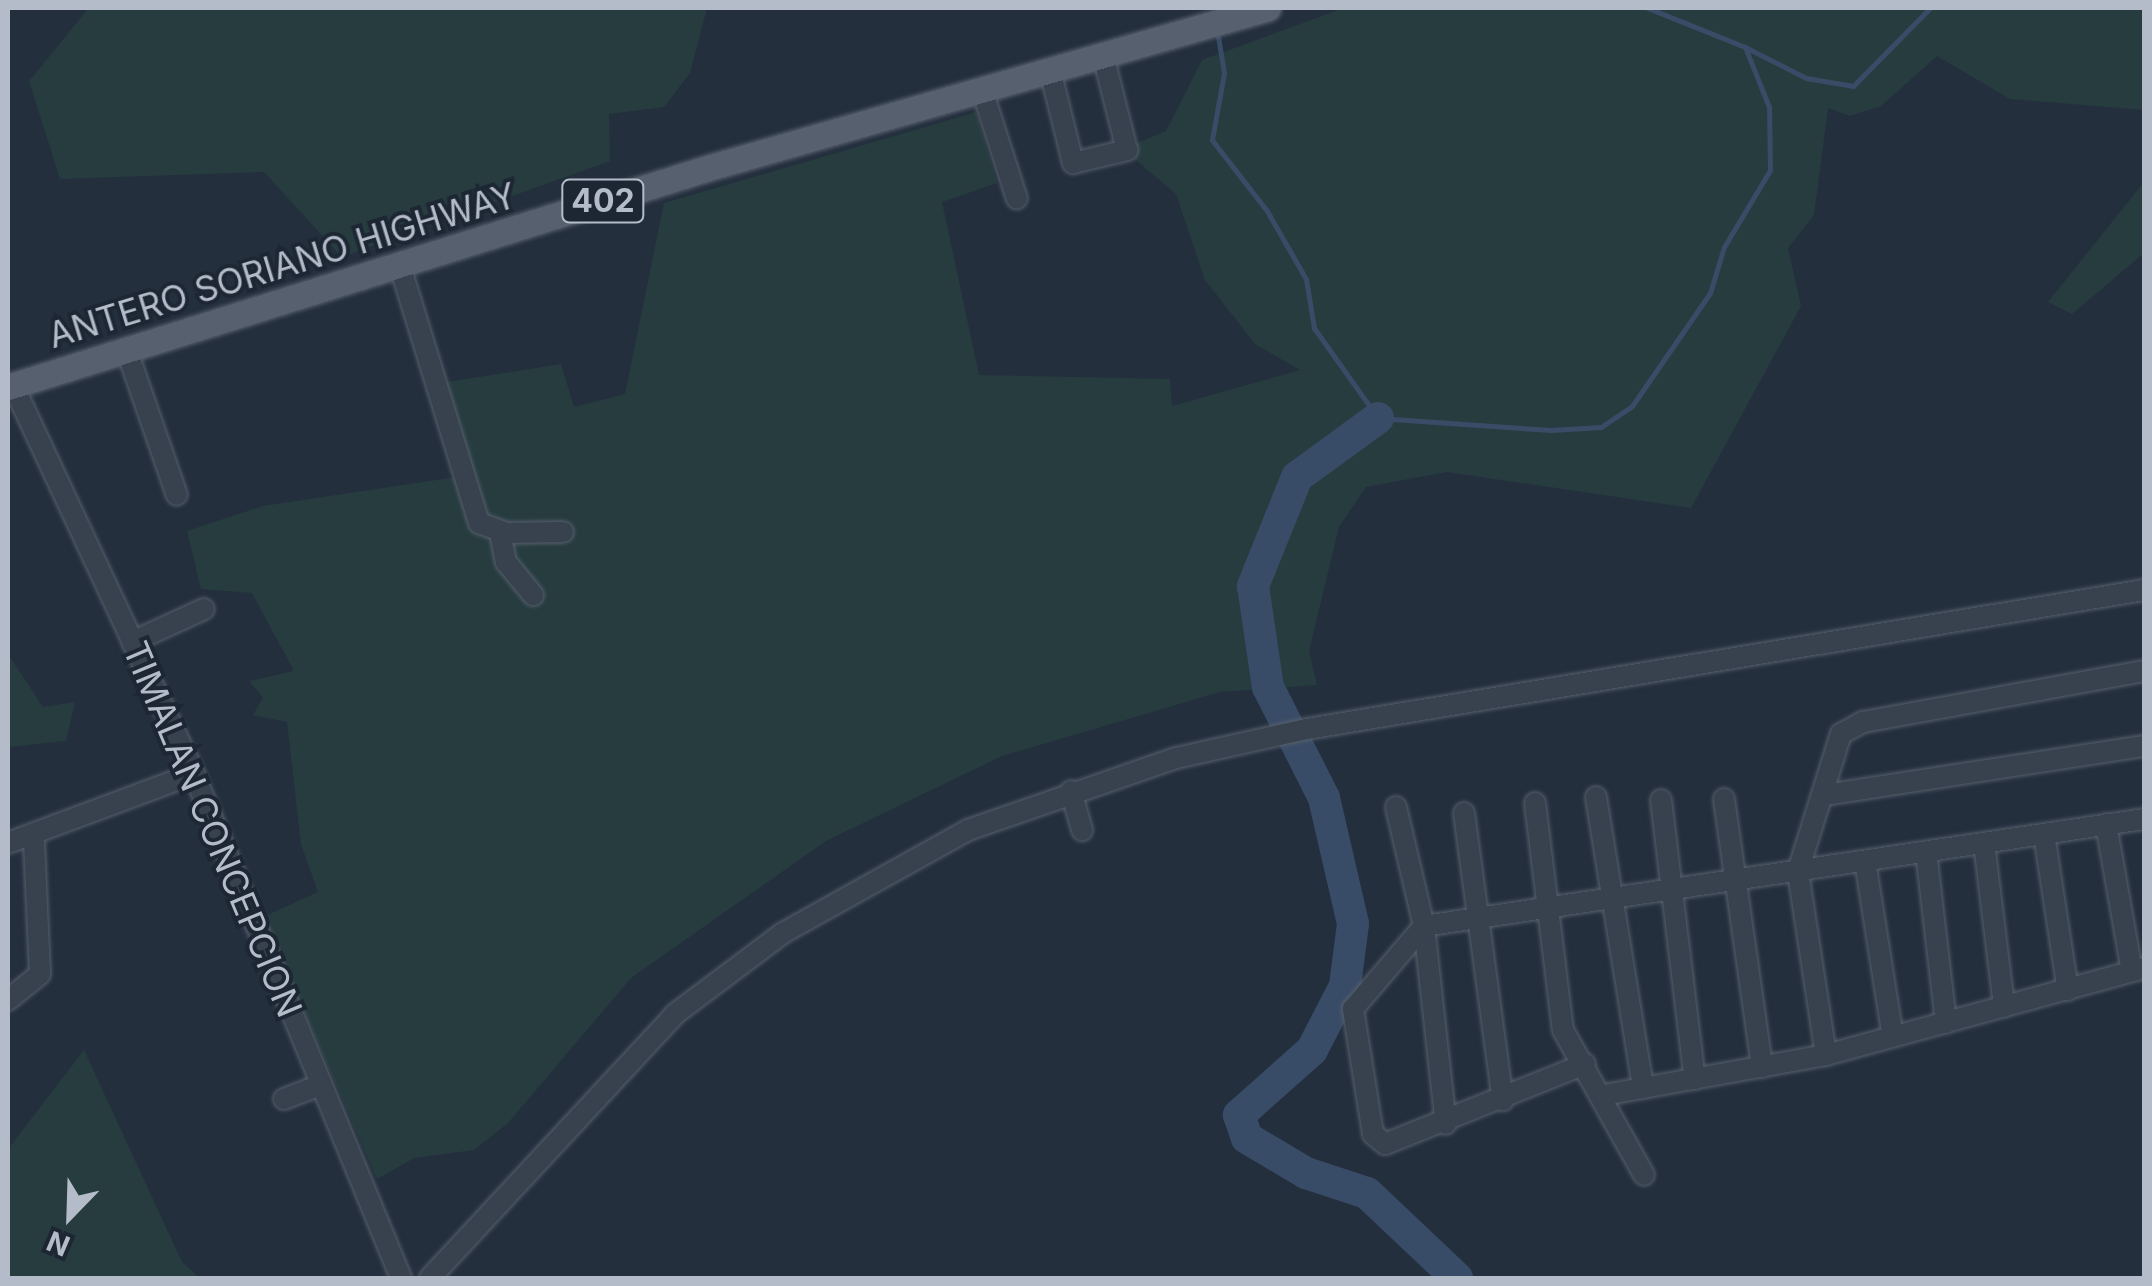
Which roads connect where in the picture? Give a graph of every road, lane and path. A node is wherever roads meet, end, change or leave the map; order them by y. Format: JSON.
{"nodes":[{"id":1,"x":1267,"y":8,"type":"edge"},
{"id":2,"x":1103,"y":55,"type":"junction"},
{"id":3,"x":1050,"y":70,"type":"junction"},
{"id":4,"x":982,"y":90,"type":"junction"},
{"id":5,"x":1017,"y":200,"type":"dead end"},
{"id":6,"x":400,"y":266,"type":"junction"},
{"id":7,"x":127,"y":351,"type":"junction"},
{"id":8,"x":10,"y":386,"type":"edge"},
{"id":9,"x":178,"y":496,"type":"dead end"},
{"id":10,"x":500,"y":532,"type":"junction"},
{"id":11,"x":563,"y":532,"type":"dead end"},
{"id":12,"x":2144,"y":590,"type":"edge"},
{"id":13,"x":533,"y":595,"type":"dead end"},
{"id":14,"x":204,"y":609,"type":"dead end"},
{"id":15,"x":132,"y":642,"type":"junction"},
{"id":16,"x":2144,"y":670,"type":"edge"},
{"id":17,"x":2144,"y":746,"type":"edge"},
{"id":18,"x":194,"y":774,"type":"junction"},
{"id":19,"x":1071,"y":791,"type":"junction"},
{"id":20,"x":1824,"y":795,"type":"junction"},
{"id":21,"x":1596,"y":797,"type":"dead end"},
{"id":22,"x":1724,"y":799,"type":"dead end"},
{"id":23,"x":1661,"y":800,"type":"dead end"},
{"id":24,"x":1535,"y":803,"type":"dead end"},
{"id":25,"x":1396,"y":807,"type":"dead end"},
{"id":26,"x":1464,"y":814,"type":"dead end"},
{"id":27,"x":2144,"y":819,"type":"edge"},
{"id":28,"x":2106,"y":824,"type":"junction"},
{"id":29,"x":1082,"y":830,"type":"dead end"},
{"id":30,"x":2044,"y":834,"type":"junction"},
{"id":31,"x":34,"y":840,"type":"junction"},
{"id":32,"x":8,"y":843,"type":"edge"},
{"id":33,"x":1984,"y":843,"type":"junction"},
{"id":34,"x":1926,"y":852,"type":"junction"},
{"id":35,"x":1865,"y":861,"type":"junction"},
{"id":36,"x":1798,"y":870,"type":"junction"},
{"id":37,"x":1736,"y":880,"type":"junction"},
{"id":38,"x":1672,"y":889,"type":"junction"},
{"id":39,"x":1609,"y":898,"type":"junction"},
{"id":40,"x":1547,"y":908,"type":"junction"},
{"id":41,"x":1479,"y":917,"type":"junction"},
{"id":42,"x":1424,"y":926,"type":"junction"},
{"id":43,"x":2138,"y":970,"type":"edge"},
{"id":44,"x":2068,"y":990,"type":"junction"},
{"id":45,"x":8,"y":1000,"type":"edge"},
{"id":46,"x":2004,"y":1008,"type":"junction"},
{"id":47,"x":1946,"y":1023,"type":"junction"},
{"id":48,"x":1892,"y":1038,"type":"junction"},
{"id":49,"x":1826,"y":1055,"type":"junction"},
{"id":50,"x":1584,"y":1064,"type":"junction"},
{"id":51,"x":1762,"y":1067,"type":"junction"},
{"id":52,"x":1695,"y":1079,"type":"junction"},
{"id":53,"x":322,"y":1085,"type":"junction"},
{"id":54,"x":1642,"y":1088,"type":"junction"},
{"id":55,"x":1604,"y":1095,"type":"junction"},
{"id":56,"x":284,"y":1099,"type":"dead end"},
{"id":57,"x":1503,"y":1100,"type":"junction"},
{"id":58,"x":1446,"y":1124,"type":"junction"},
{"id":59,"x":1644,"y":1175,"type":"dead end"},
{"id":60,"x":401,"y":1278,"type":"edge"},
{"id":61,"x":430,"y":1278,"type":"edge"}],
"edges":[{"from":1,"to":2,"type":"main road","name":"ANTERO SORIANO HIGHWAY","number":"402"},
{"from":2,"to":3,"type":"main road","name":"ANTERO SORIANO HIGHWAY","number":"402"},
{"from":2,"to":3,"type":"street"},
{"from":3,"to":4,"type":"main road","name":"ANTERO SORIANO HIGHWAY","number":"402"},
{"from":4,"to":5,"type":"street"},
{"from":4,"to":6,"type":"main road","name":"ANTERO SORIANO HIGHWAY","number":"402"},
{"from":6,"to":7,"type":"main road","name":"ANTERO SORIANO HIGHWAY","number":"402"},
{"from":6,"to":10,"type":"street"},
{"from":7,"to":8,"type":"main road","name":"ANTERO SORIANO HIGHWAY","number":"402"},
{"from":7,"to":9,"type":"street"},
{"from":8,"to":15,"type":"street","name":"TIMALAN CONCEPCION"},
{"from":10,"to":11,"type":"street"},
{"from":10,"to":13,"type":"street"},
{"from":12,"to":19,"type":"street"},
{"from":14,"to":15,"type":"street"},
{"from":15,"to":18,"type":"street","name":"TIMALAN CONCEPCION"},
{"from":16,"to":20,"type":"street"},
{"from":17,"to":20,"type":"street"},
{"from":18,"to":31,"type":"street"},
{"from":18,"to":53,"type":"street","name":"TIMALAN CONCEPCION"},
{"from":19,"to":29,"type":"street"},
{"from":19,"to":61,"type":"street"},
{"from":20,"to":36,"type":"street"},
{"from":21,"to":39,"type":"street"},
{"from":22,"to":37,"type":"street"},
{"from":23,"to":38,"type":"street"},
{"from":24,"to":40,"type":"street"},
{"from":25,"to":42,"type":"street"},
{"from":26,"to":41,"type":"street"},
{"from":27,"to":28,"type":"street"},
{"from":28,"to":30,"type":"street"},
{"from":28,"to":43,"type":"street"},
{"from":30,"to":33,"type":"street"},
{"from":30,"to":44,"type":"street"},
{"from":31,"to":32,"type":"street"},
{"from":31,"to":45,"type":"street"},
{"from":33,"to":34,"type":"street"},
{"from":33,"to":46,"type":"street"},
{"from":34,"to":35,"type":"street"},
{"from":34,"to":47,"type":"street"},
{"from":35,"to":36,"type":"street"},
{"from":35,"to":48,"type":"street"},
{"from":36,"to":37,"type":"street"},
{"from":36,"to":49,"type":"street"},
{"from":37,"to":38,"type":"street"},
{"from":37,"to":51,"type":"street"},
{"from":38,"to":39,"type":"street"},
{"from":38,"to":52,"type":"street"},
{"from":39,"to":40,"type":"street"},
{"from":39,"to":54,"type":"street"},
{"from":40,"to":41,"type":"street"},
{"from":40,"to":50,"type":"street"},
{"from":41,"to":42,"type":"street"},
{"from":41,"to":57,"type":"street"},
{"from":42,"to":58,"type":"street"},
{"from":42,"to":58,"type":"street"},
{"from":43,"to":44,"type":"street"},
{"from":44,"to":46,"type":"street"},
{"from":46,"to":47,"type":"street"},
{"from":47,"to":48,"type":"street"},
{"from":48,"to":49,"type":"street"},
{"from":49,"to":51,"type":"street"},
{"from":50,"to":55,"type":"street"},
{"from":50,"to":57,"type":"street"},
{"from":51,"to":52,"type":"street"},
{"from":52,"to":54,"type":"street"},
{"from":53,"to":56,"type":"street"},
{"from":53,"to":60,"type":"street","name":"TIMALAN CONCEPCION"},
{"from":54,"to":55,"type":"street"},
{"from":55,"to":59,"type":"street"},
{"from":57,"to":58,"type":"street"}]}
